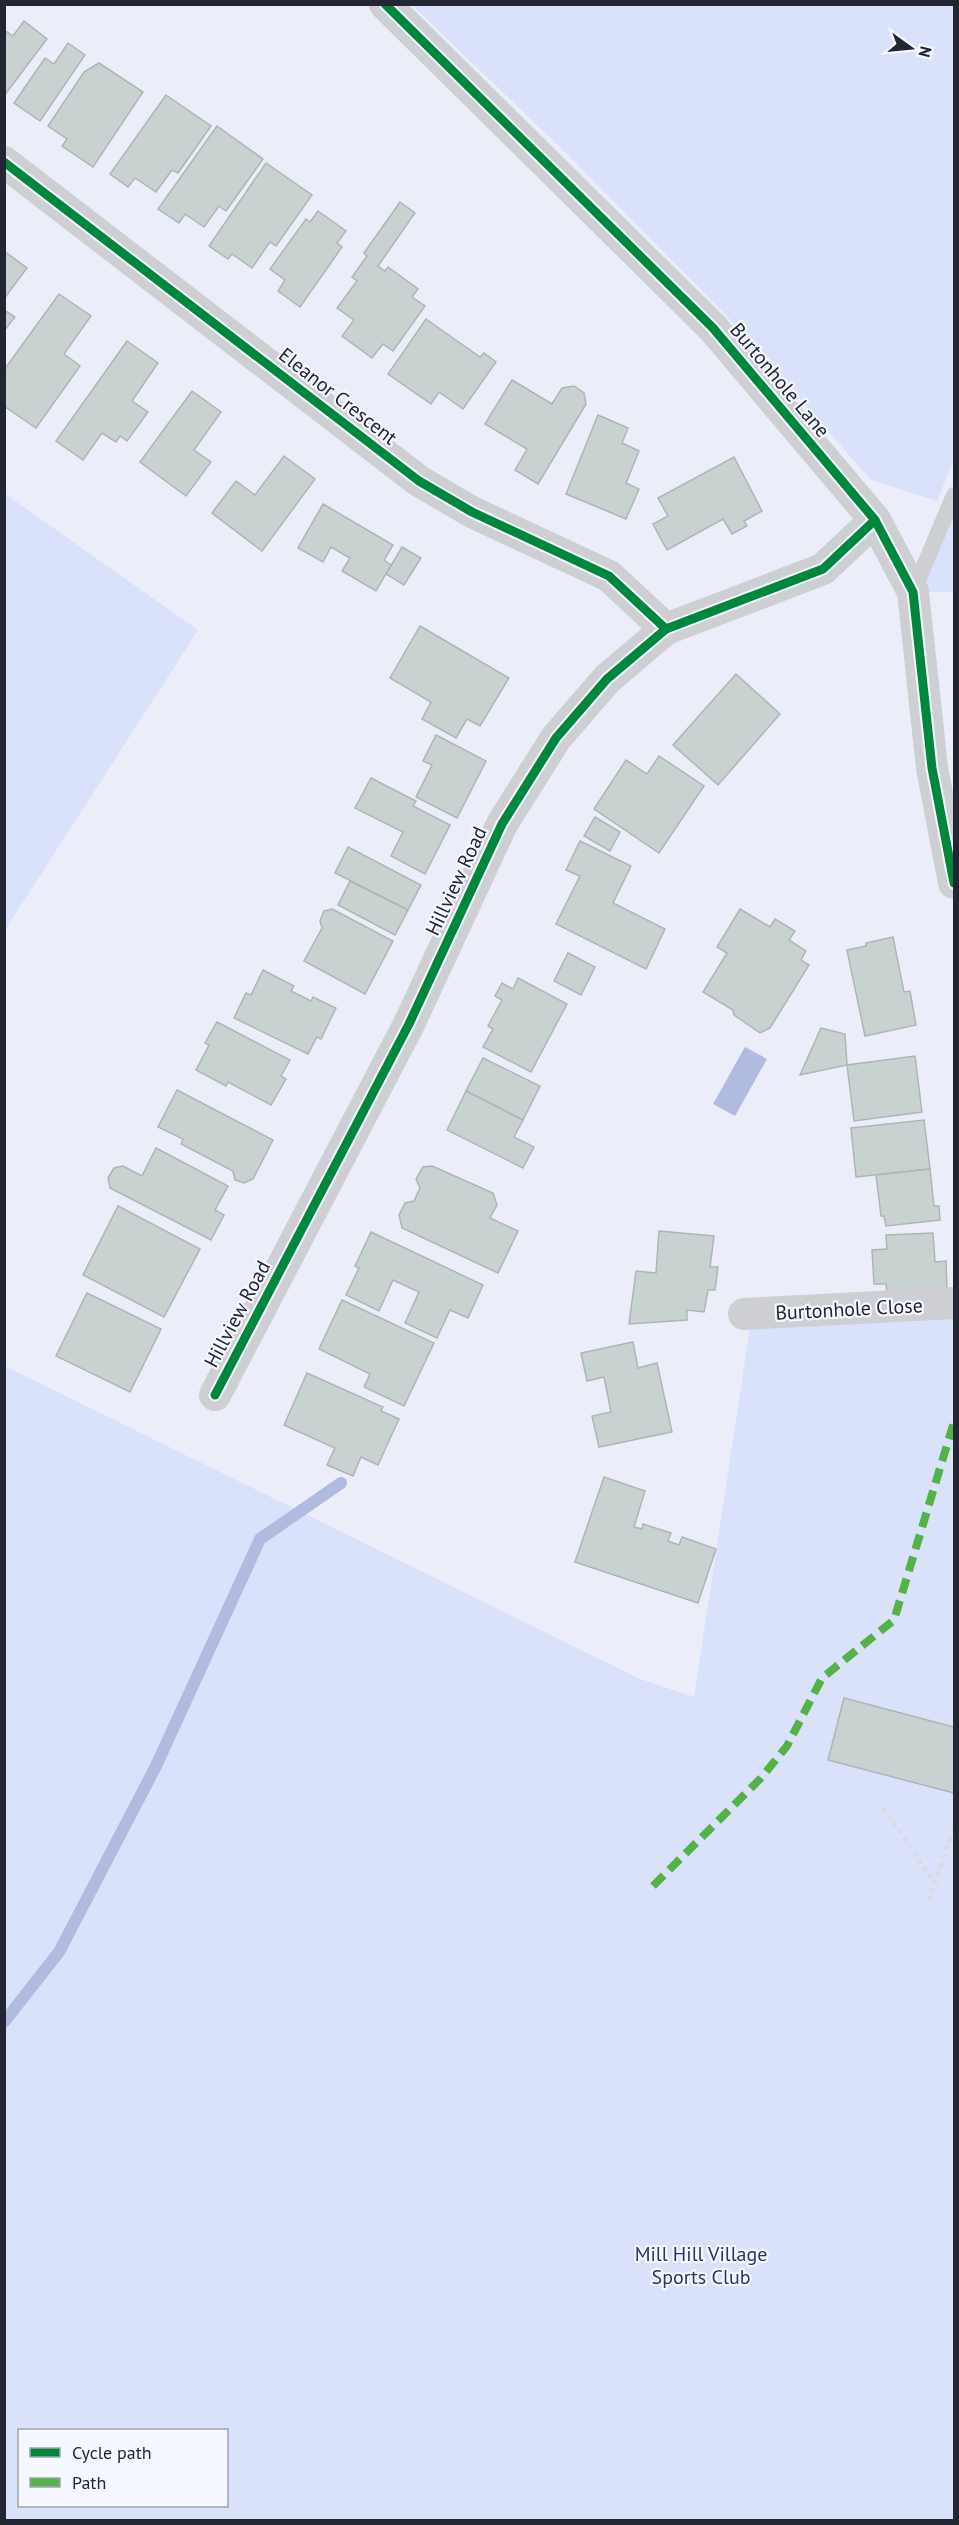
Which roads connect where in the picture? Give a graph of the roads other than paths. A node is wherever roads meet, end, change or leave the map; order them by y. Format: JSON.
{"nodes":[{"id":1,"x":385,"y":4,"type":"edge"},
{"id":2,"x":4,"y":162,"type":"edge"},
{"id":3,"x":954,"y":495,"type":"edge"},
{"id":4,"x":875,"y":520,"type":"junction"},
{"id":5,"x":913,"y":592,"type":"junction"},
{"id":6,"x":666,"y":630,"type":"junction"},
{"id":7,"x":951,"y":847,"type":"edge"},
{"id":8,"x":954,"y":883,"type":"edge"},
{"id":9,"x":954,"y":1303,"type":"edge"},
{"id":10,"x":744,"y":1314,"type":"dead end"},
{"id":11,"x":215,"y":1395,"type":"dead end"}],
"edges":[{"from":1,"to":4,"type":"street","name":"Burtonhole Lane"},
{"from":2,"to":6,"type":"street","name":"Eleanor Crescent"},
{"from":3,"to":5,"type":"lane"},
{"from":4,"to":5,"type":"street","name":"Burtonhole Lane"},
{"from":4,"to":6,"type":"street","name":"Hillview Road"},
{"from":5,"to":7,"type":"street","name":"Burtonhole Lane"},
{"from":6,"to":11,"type":"street","name":"Hillview Road"},
{"from":7,"to":8,"type":"street","name":"Burtonhole Lane"},
{"from":9,"to":10,"type":"street","name":"Burtonhole Close"}]}
